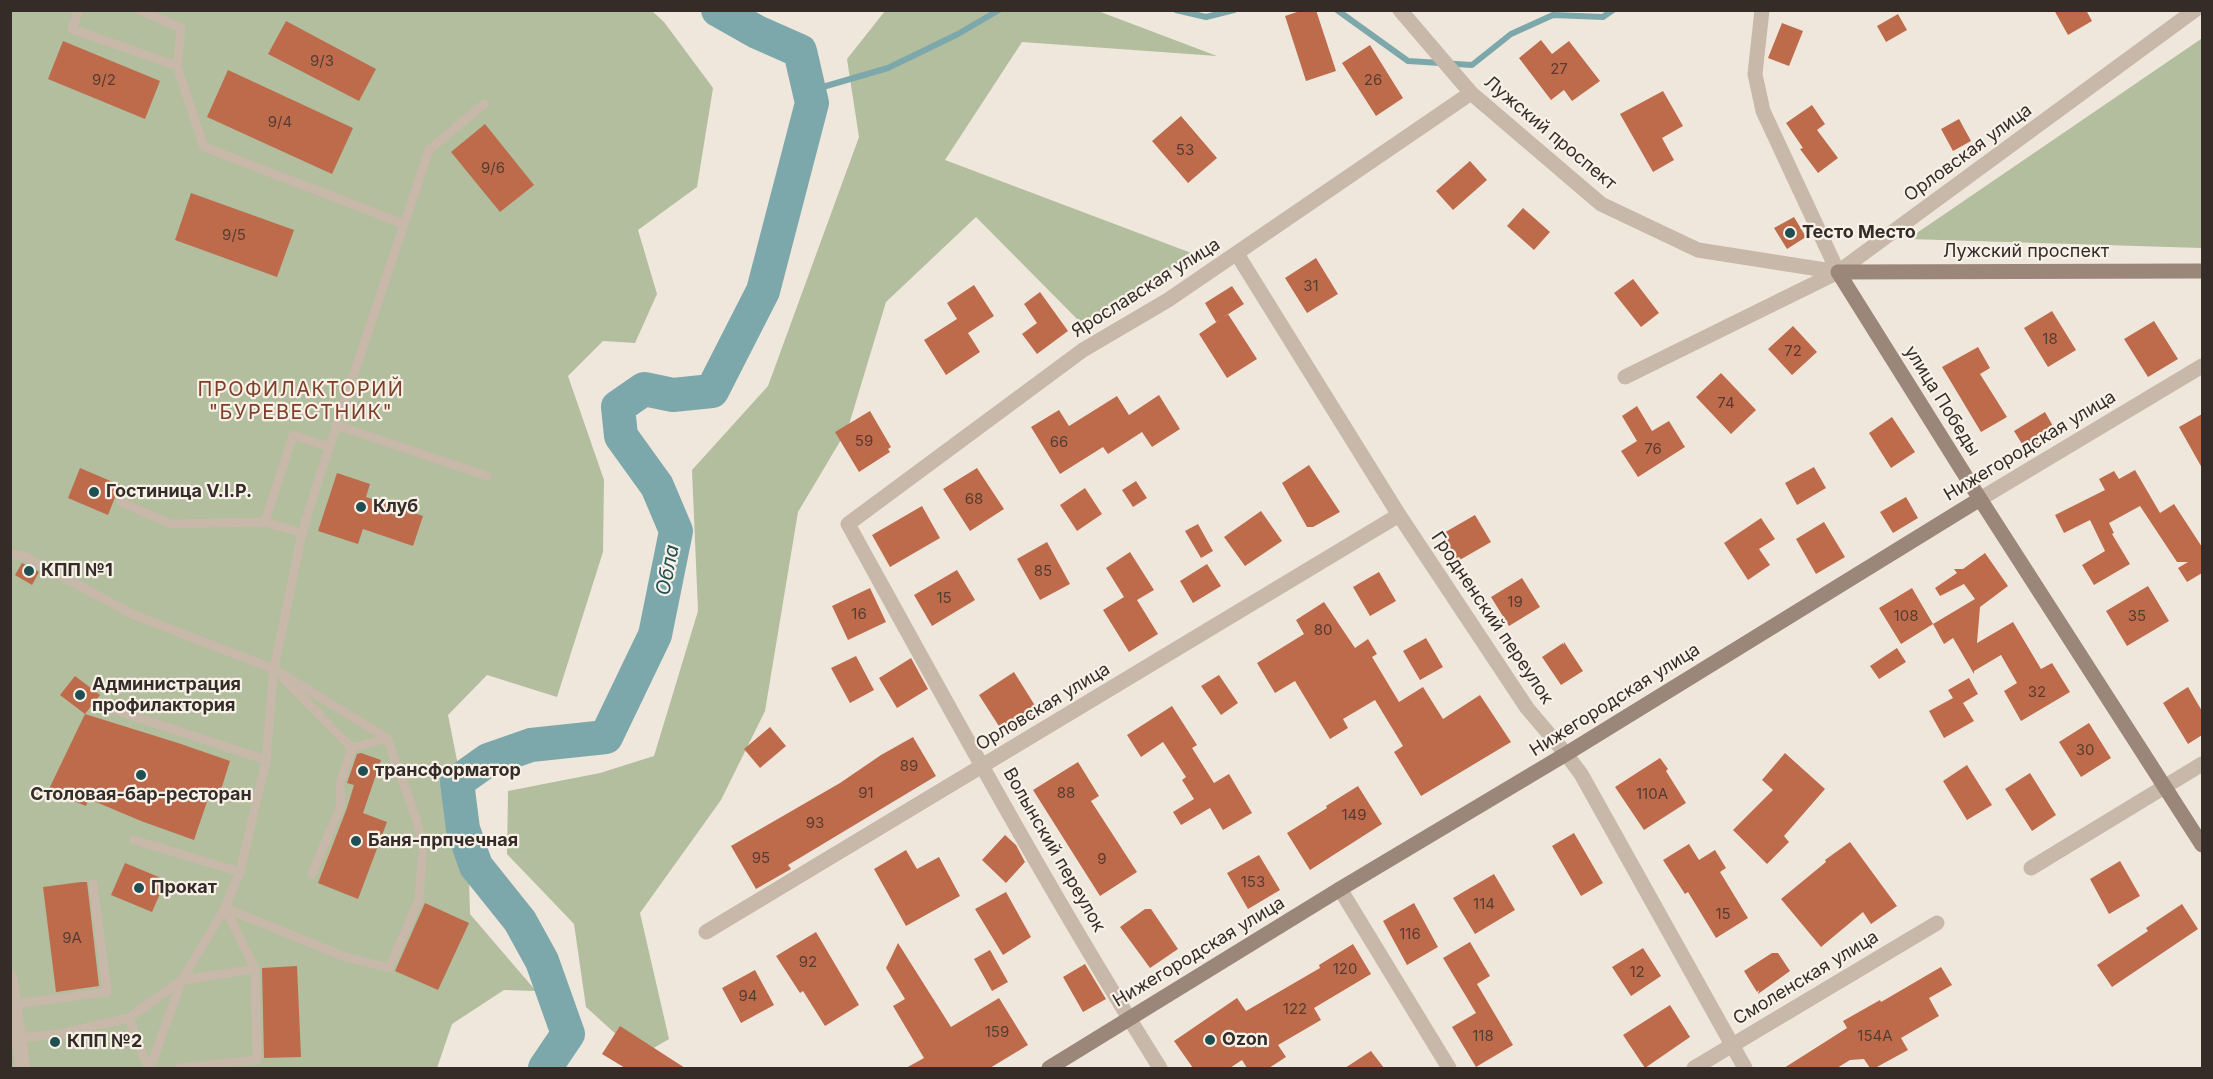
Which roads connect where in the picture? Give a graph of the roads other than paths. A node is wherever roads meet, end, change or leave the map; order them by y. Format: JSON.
{"nodes":[{"id":1,"x":79,"y":10,"type":"edge"},
{"id":2,"x":139,"y":10,"type":"edge"},
{"id":3,"x":1400,"y":10,"type":"edge"},
{"id":4,"x":1762,"y":10,"type":"edge"},
{"id":5,"x":2195,"y":10,"type":"edge"},
{"id":6,"x":177,"y":66,"type":"junction"},
{"id":7,"x":1471,"y":93,"type":"junction"},
{"id":8,"x":484,"y":104,"type":"dead end"},
{"id":9,"x":404,"y":224,"type":"junction"},
{"id":10,"x":1237,"y":254,"type":"junction"},
{"id":11,"x":2202,"y":270,"type":"edge"},
{"id":12,"x":1838,"y":272,"type":"junction"},
{"id":13,"x":2202,"y":366,"type":"edge"},
{"id":14,"x":1625,"y":377,"type":"dead end"},
{"id":15,"x":336,"y":425,"type":"junction"},
{"id":16,"x":329,"y":447,"type":"junction"},
{"id":17,"x":487,"y":476,"type":"dead end"},
{"id":18,"x":1980,"y":499,"type":"junction"},
{"id":19,"x":121,"y":502,"type":"dead end"},
{"id":20,"x":1399,"y":515,"type":"junction"},
{"id":21,"x":265,"y":522,"type":"junction"},
{"id":22,"x":848,"y":524,"type":"joint"},
{"id":23,"x":302,"y":533,"type":"junction"},
{"id":24,"x":10,"y":554,"type":"edge"},
{"id":25,"x":274,"y":669,"type":"junction"},
{"id":26,"x":109,"y":708,"type":"dead end"},
{"id":27,"x":387,"y":738,"type":"junction"},
{"id":28,"x":352,"y":748,"type":"junction"},
{"id":29,"x":1566,"y":754,"type":"junction"},
{"id":30,"x":266,"y":760,"type":"junction"},
{"id":31,"x":2202,"y":764,"type":"edge"},
{"id":32,"x":982,"y":766,"type":"junction"},
{"id":33,"x":2166,"y":788,"type":"junction"},
{"id":34,"x":134,"y":840,"type":"dead end"},
{"id":35,"x":2202,"y":845,"type":"edge"},
{"id":36,"x":2031,"y":868,"type":"dead end"},
{"id":37,"x":240,"y":872,"type":"junction"},
{"id":38,"x":312,"y":874,"type":"dead end"},
{"id":39,"x":93,"y":884,"type":"dead end"},
{"id":40,"x":1340,"y":889,"type":"junction"},
{"id":41,"x":225,"y":908,"type":"junction"},
{"id":42,"x":1938,"y":923,"type":"dead end"},
{"id":43,"x":706,"y":932,"type":"dead end"},
{"id":44,"x":255,"y":969,"type":"junction"},
{"id":45,"x":10,"y":977,"type":"edge"},
{"id":46,"x":182,"y":980,"type":"junction"},
{"id":47,"x":14,"y":1004,"type":"junction"},
{"id":48,"x":129,"y":1018,"type":"junction"},
{"id":49,"x":1128,"y":1018,"type":"junction"},
{"id":50,"x":19,"y":1038,"type":"junction"},
{"id":51,"x":1730,"y":1045,"type":"junction"},
{"id":52,"x":23,"y":1068,"type":"edge"},
{"id":53,"x":149,"y":1068,"type":"edge"},
{"id":54,"x":179,"y":1068,"type":"edge"},
{"id":55,"x":1049,"y":1068,"type":"edge"},
{"id":56,"x":1160,"y":1068,"type":"edge"},
{"id":57,"x":1449,"y":1068,"type":"edge"},
{"id":58,"x":1694,"y":1068,"type":"edge"},
{"id":59,"x":1745,"y":1068,"type":"edge"}],
"edges":[{"from":1,"to":6,"type":"lane"},
{"from":2,"to":6,"type":"lane"},
{"from":3,"to":7,"type":"street","name":"Лужский проспект"},
{"from":4,"to":12,"type":"street","name":"улица Победы"},
{"from":5,"to":12,"type":"street","name":"Орловская улица"},
{"from":6,"to":9,"type":"lane"},
{"from":7,"to":10,"type":"street","name":"Ярославская улица"},
{"from":7,"to":12,"type":"street","name":"Лужский проспект"},
{"from":8,"to":9,"type":"lane"},
{"from":9,"to":15,"type":"lane"},
{"from":10,"to":20,"type":"street","name":"Гродненский переулок"},
{"from":10,"to":22,"type":"street","name":"Ярославская улица"},
{"from":11,"to":12,"type":"street","name":"Лужский проспект"},
{"from":12,"to":14,"type":"street","name":"Орловская улица"},
{"from":12,"to":18,"type":"street","name":"улица Победы"},
{"from":13,"to":18,"type":"street","name":"Нижегородская улица"},
{"from":15,"to":16,"type":"lane"},
{"from":15,"to":17,"type":"lane"},
{"from":16,"to":21,"type":"lane"},
{"from":16,"to":23,"type":"lane"},
{"from":18,"to":29,"type":"street","name":"Нижегородская улица"},
{"from":18,"to":33,"type":"street","name":"улица Победы"},
{"from":19,"to":21,"type":"lane"},
{"from":20,"to":29,"type":"street","name":"Гродненский переулок"},
{"from":20,"to":32,"type":"street","name":"Орловская улица"},
{"from":21,"to":23,"type":"lane"},
{"from":22,"to":32,"type":"street","name":"Волынский переулок"},
{"from":23,"to":25,"type":"lane"},
{"from":24,"to":25,"type":"lane"},
{"from":25,"to":27,"type":"lane"},
{"from":25,"to":28,"type":"lane"},
{"from":25,"to":30,"type":"lane"},
{"from":26,"to":30,"type":"lane"},
{"from":27,"to":28,"type":"lane"},
{"from":27,"to":41,"type":"lane"},
{"from":28,"to":38,"type":"lane"},
{"from":29,"to":40,"type":"street","name":"Нижегородская улица"},
{"from":29,"to":51,"type":"street","name":"Гродненский переулок"},
{"from":30,"to":37,"type":"lane"},
{"from":31,"to":33,"type":"street"},
{"from":32,"to":43,"type":"street","name":"Орловская улица"},
{"from":32,"to":49,"type":"street","name":"Волынский переулок"},
{"from":33,"to":35,"type":"street","name":"улица Победы"},
{"from":33,"to":36,"type":"street"},
{"from":34,"to":37,"type":"lane"},
{"from":37,"to":41,"type":"lane"},
{"from":39,"to":47,"type":"lane"},
{"from":40,"to":49,"type":"street","name":"Нижегородская улица"},
{"from":40,"to":57,"type":"street"},
{"from":41,"to":44,"type":"lane"},
{"from":41,"to":46,"type":"lane"},
{"from":42,"to":51,"type":"street","name":"Смоленская улица"},
{"from":44,"to":46,"type":"lane"},
{"from":44,"to":54,"type":"lane"},
{"from":45,"to":47,"type":"street"},
{"from":46,"to":48,"type":"lane"},
{"from":46,"to":53,"type":"lane"},
{"from":47,"to":50,"type":"street"},
{"from":48,"to":50,"type":"lane"},
{"from":48,"to":53,"type":"lane"},
{"from":49,"to":55,"type":"street","name":"Нижегородская улица"},
{"from":49,"to":56,"type":"street","name":"Волынский переулок"},
{"from":50,"to":52,"type":"street"},
{"from":51,"to":58,"type":"street","name":"Смоленская улица"},
{"from":51,"to":59,"type":"street","name":"Гродненский переулок"}]}
